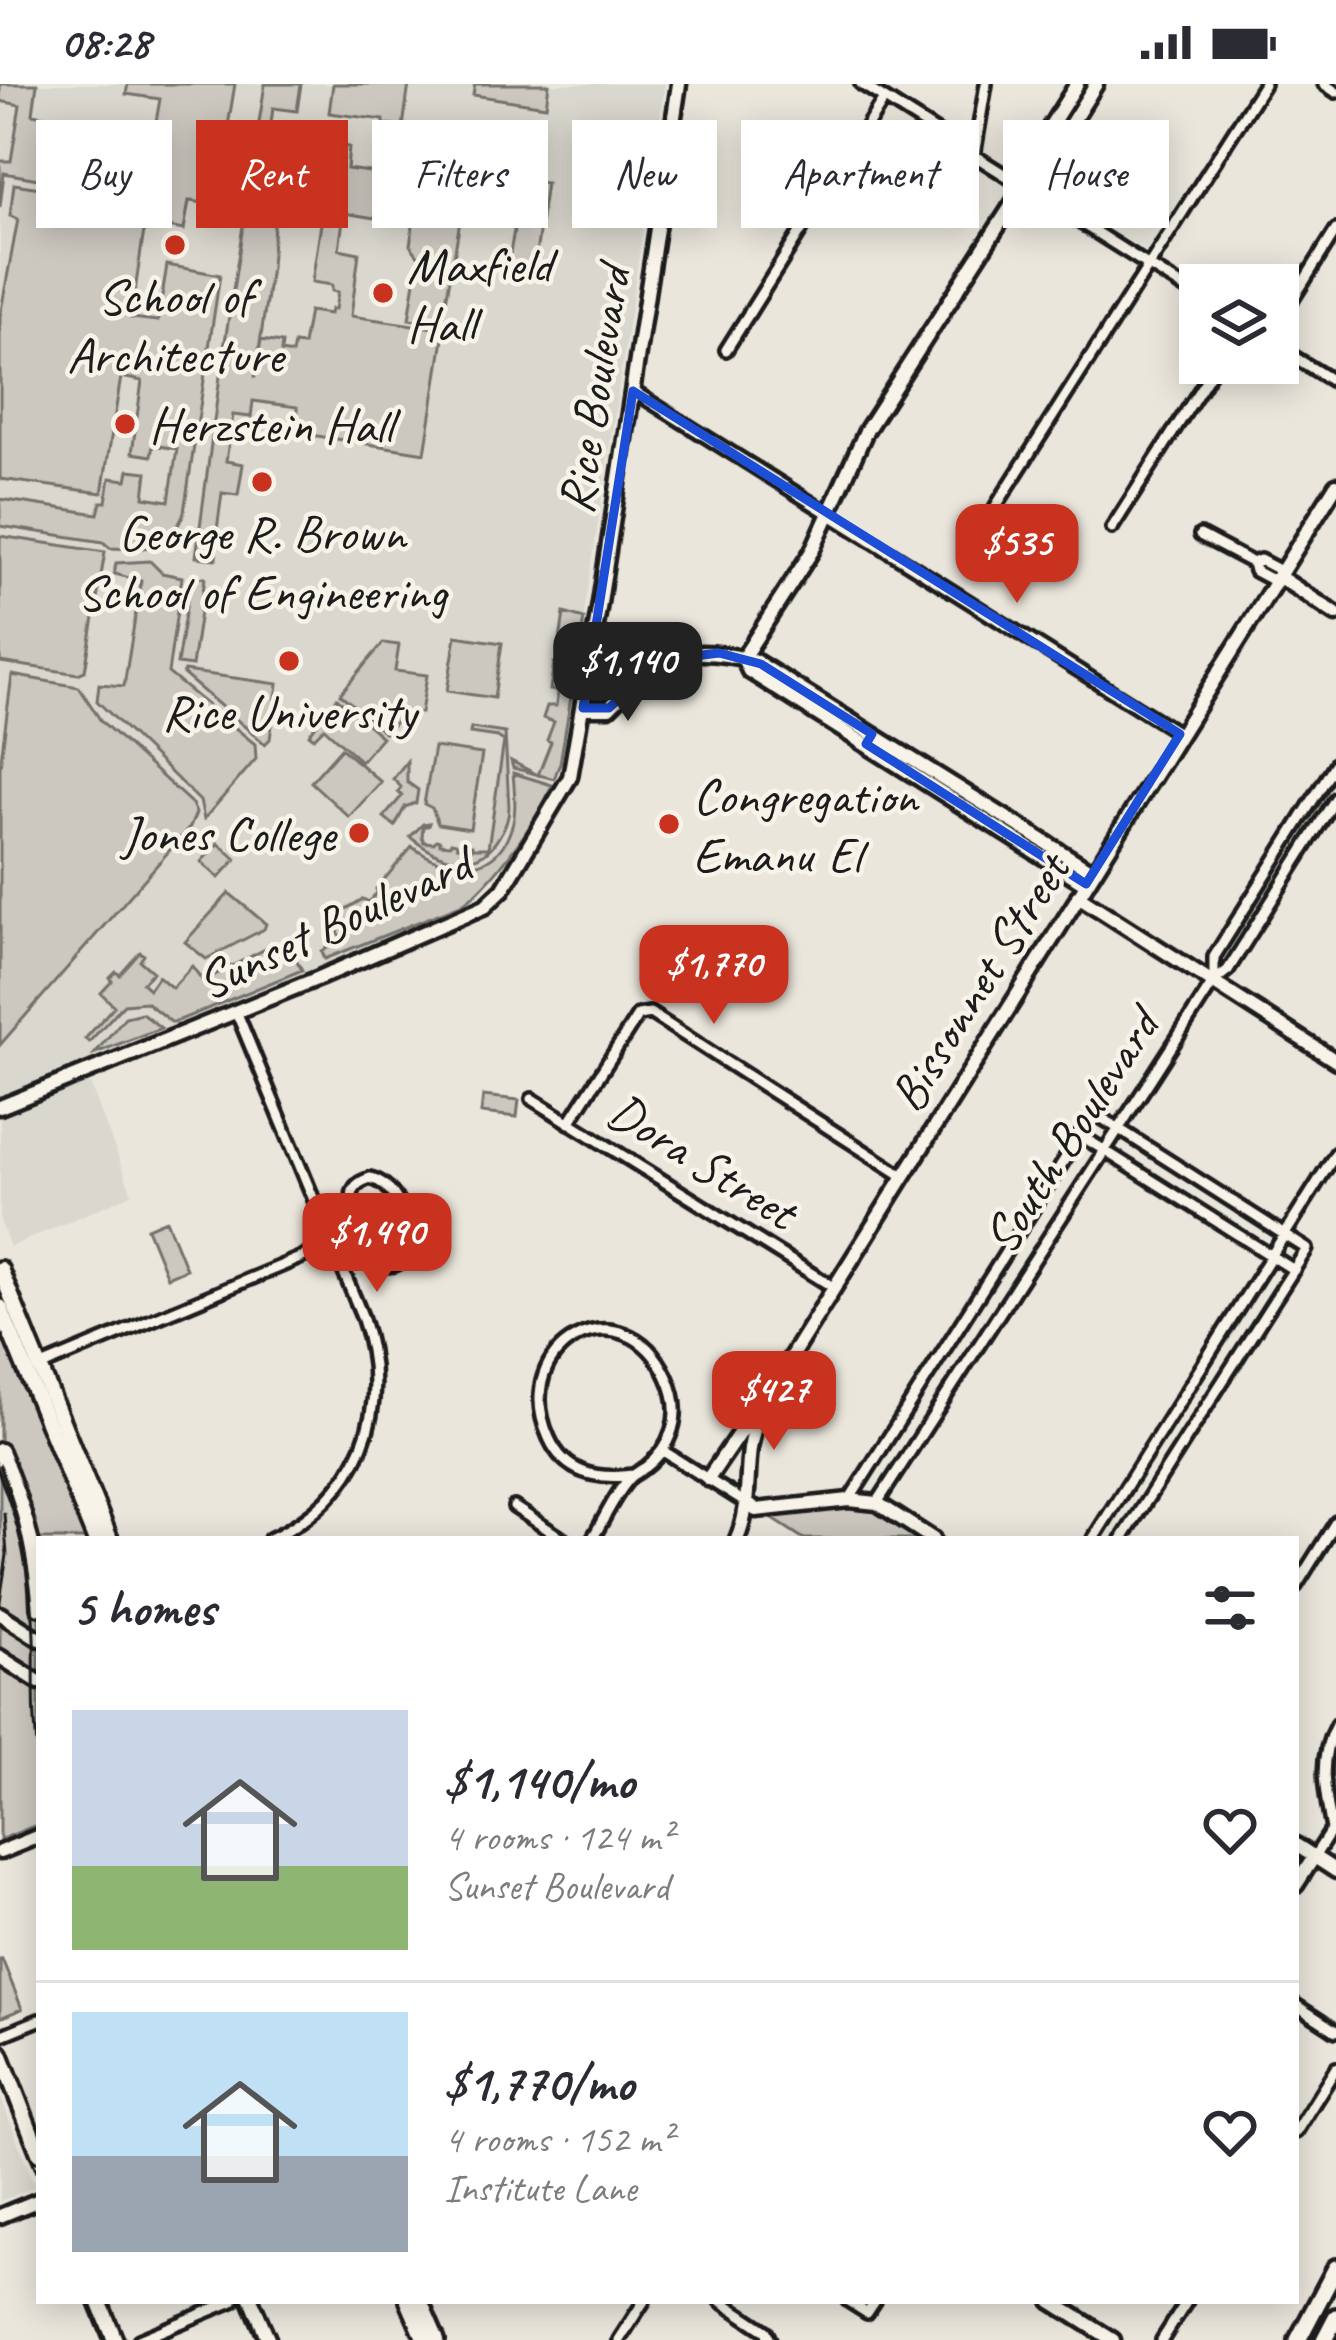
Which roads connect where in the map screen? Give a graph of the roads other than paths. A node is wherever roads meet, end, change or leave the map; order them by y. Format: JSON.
{"nodes":[{"id":1,"x":680,"y":84,"type":"edge"},
{"id":2,"x":861,"y":84,"type":"edge"},
{"id":3,"x":986,"y":84,"type":"edge"},
{"id":4,"x":1077,"y":84,"type":"edge"},
{"id":5,"x":1096,"y":84,"type":"edge"},
{"id":6,"x":1264,"y":84,"type":"edge"},
{"id":7,"x":1324,"y":84,"type":"edge"},
{"id":8,"x":1336,"y":92,"type":"edge"},
{"id":9,"x":884,"y":99,"type":"junction"},
{"id":10,"x":917,"y":120,"type":"edge"},
{"id":11,"x":1054,"y":120,"type":"edge"},
{"id":12,"x":1074,"y":120,"type":"edge"},
{"id":13,"x":979,"y":126,"type":"edge"},
{"id":14,"x":1003,"y":219,"type":"edge"},
{"id":15,"x":1090,"y":228,"type":"edge"},
{"id":16,"x":1336,"y":230,"type":"edge"},
{"id":17,"x":1149,"y":266,"type":"junction"},
{"id":18,"x":1179,"y":285,"type":"edge"},
{"id":19,"x":1299,"y":289,"type":"edge"},
{"id":20,"x":726,"y":350,"type":"dead end"},
{"id":21,"x":1299,"y":360,"type":"edge"},
{"id":22,"x":1336,"y":383,"type":"edge"},
{"id":23,"x":1204,"y":384,"type":"edge"},
{"id":24,"x":633,"y":391,"type":"junction"},
{"id":25,"x":1336,"y":484,"type":"edge"},
{"id":26,"x":996,"y":506,"type":"dead end"},
{"id":27,"x":830,"y":515,"type":"junction"},
{"id":28,"x":1112,"y":529,"type":"dead end"},
{"id":29,"x":1200,"y":535,"type":"dead end"},
{"id":30,"x":1278,"y":576,"type":"junction"},
{"id":31,"x":1336,"y":614,"type":"edge"},
{"id":32,"x":743,"y":658,"type":"junction"},
{"id":33,"x":583,"y":708,"type":"junction"},
{"id":34,"x":1180,"y":734,"type":"junction"},
{"id":35,"x":1336,"y":763,"type":"edge"},
{"id":36,"x":1336,"y":798,"type":"edge"},
{"id":37,"x":1086,"y":884,"type":"junction"},
{"id":38,"x":1214,"y":982,"type":"junction"},
{"id":39,"x":236,"y":1011,"type":"junction"},
{"id":40,"x":1336,"y":1061,"type":"edge"},
{"id":41,"x":532,"y":1099,"type":"dead end"},
{"id":42,"x":0,"y":1107,"type":"edge"},
{"id":43,"x":569,"y":1124,"type":"junction"},
{"id":44,"x":1118,"y":1129,"type":"junction"},
{"id":45,"x":1080,"y":1135,"type":"junction"},
{"id":46,"x":1104,"y":1150,"type":"junction"},
{"id":47,"x":1336,"y":1153,"type":"edge"},
{"id":48,"x":902,"y":1176,"type":"junction"},
{"id":49,"x":359,"y":1222,"type":"junction"},
{"id":50,"x":1285,"y":1235,"type":"junction"},
{"id":51,"x":366,"y":1242,"type":"junction"},
{"id":52,"x":331,"y":1245,"type":"junction"},
{"id":53,"x":1272,"y":1256,"type":"junction"},
{"id":54,"x":0,"y":1269,"type":"edge"},
{"id":55,"x":1294,"y":1270,"type":"junction"},
{"id":56,"x":833,"y":1287,"type":"junction"},
{"id":57,"x":0,"y":1307,"type":"edge"},
{"id":58,"x":970,"y":1309,"type":"junction"},
{"id":59,"x":992,"y":1323,"type":"junction"},
{"id":60,"x":32,"y":1370,"type":"junction"},
{"id":61,"x":769,"y":1392,"type":"junction"},
{"id":62,"x":1164,"y":1427,"type":"junction"},
{"id":63,"x":1185,"y":1440,"type":"junction"},
{"id":64,"x":0,"y":1450,"type":"edge"},
{"id":65,"x":663,"y":1451,"type":"junction"},
{"id":66,"x":633,"y":1474,"type":"junction"},
{"id":67,"x":708,"y":1479,"type":"junction"},
{"id":68,"x":849,"y":1500,"type":"junction"},
{"id":69,"x":877,"y":1502,"type":"junction"},
{"id":70,"x":746,"y":1503,"type":"junction"},
{"id":71,"x":514,"y":1507,"type":"dead end"},
{"id":72,"x":1336,"y":1522,"type":"edge"},
{"id":73,"x":94,"y":1536,"type":"edge"},
{"id":74,"x":109,"y":1536,"type":"edge"},
{"id":75,"x":275,"y":1536,"type":"edge"},
{"id":76,"x":558,"y":1536,"type":"edge"},
{"id":77,"x":594,"y":1536,"type":"edge"},
{"id":78,"x":738,"y":1536,"type":"edge"},
{"id":79,"x":928,"y":1536,"type":"edge"},
{"id":80,"x":1095,"y":1536,"type":"edge"},
{"id":81,"x":1124,"y":1536,"type":"edge"},
{"id":82,"x":36,"y":1562,"type":"edge"},
{"id":83,"x":1299,"y":1581,"type":"edge"},
{"id":84,"x":0,"y":1614,"type":"edge"},
{"id":85,"x":36,"y":1637,"type":"edge"},
{"id":86,"x":0,"y":1657,"type":"edge"},
{"id":87,"x":36,"y":1680,"type":"edge"},
{"id":88,"x":1336,"y":1724,"type":"edge"},
{"id":89,"x":1334,"y":1828,"type":"edge"},
{"id":90,"x":36,"y":1837,"type":"edge"},
{"id":91,"x":1299,"y":1847,"type":"edge"},
{"id":92,"x":0,"y":1852,"type":"edge"},
{"id":93,"x":1314,"y":1857,"type":"junction"},
{"id":94,"x":1336,"y":1870,"type":"edge"},
{"id":95,"x":1299,"y":1880,"type":"edge"},
{"id":96,"x":1299,"y":2007,"type":"edge"},
{"id":97,"x":36,"y":2021,"type":"edge"},
{"id":98,"x":1336,"y":2031,"type":"edge"},
{"id":99,"x":0,"y":2036,"type":"edge"},
{"id":100,"x":0,"y":2054,"type":"edge"},
{"id":101,"x":1336,"y":2068,"type":"edge"},
{"id":102,"x":1299,"y":2127,"type":"edge"},
{"id":103,"x":36,"y":2145,"type":"edge"},
{"id":104,"x":36,"y":2201,"type":"edge"},
{"id":105,"x":0,"y":2216,"type":"edge"},
{"id":106,"x":1336,"y":2268,"type":"edge"},
{"id":107,"x":100,"y":2304,"type":"edge"},
{"id":108,"x":226,"y":2304,"type":"edge"},
{"id":109,"x":252,"y":2304,"type":"edge"},
{"id":110,"x":408,"y":2304,"type":"edge"},
{"id":111,"x":422,"y":2304,"type":"edge"},
{"id":112,"x":642,"y":2304,"type":"edge"},
{"id":113,"x":726,"y":2304,"type":"edge"},
{"id":114,"x":1055,"y":2304,"type":"edge"},
{"id":115,"x":1185,"y":2304,"type":"edge"},
{"id":116,"x":1336,"y":2317,"type":"edge"},
{"id":117,"x":1106,"y":2338,"type":"edge"},
{"id":118,"x":116,"y":2340,"type":"edge"},
{"id":119,"x":139,"y":2340,"type":"edge"},
{"id":120,"x":268,"y":2340,"type":"edge"},
{"id":121,"x":425,"y":2340,"type":"edge"},
{"id":122,"x":437,"y":2340,"type":"edge"},
{"id":123,"x":620,"y":2340,"type":"edge"},
{"id":124,"x":770,"y":2340,"type":"edge"},
{"id":125,"x":1162,"y":2340,"type":"edge"},
{"id":126,"x":1298,"y":2340,"type":"edge"},
{"id":127,"x":1324,"y":2340,"type":"edge"}],
"edges":[{"from":1,"to":24,"type":"main road","name":"Rice Boulevard"},
{"from":2,"to":9,"type":"street"},
{"from":3,"to":13,"type":"street"},
{"from":4,"to":11,"type":"main road"},
{"from":5,"to":12,"type":"main road"},
{"from":6,"to":17,"type":"street"},
{"from":7,"to":8,"type":"street"},
{"from":9,"to":10,"type":"street"},
{"from":9,"to":20,"type":"street"},
{"from":14,"to":27,"type":"main road"},
{"from":15,"to":17,"type":"street"},
{"from":16,"to":19,"type":"street"},
{"from":17,"to":18,"type":"street"},
{"from":17,"to":26,"type":"street"},
{"from":21,"to":22,"type":"street"},
{"from":23,"to":28,"type":"street"},
{"from":24,"to":27,"type":"street"},
{"from":24,"to":33,"type":"main road","name":"Rice Boulevard"},
{"from":25,"to":30,"type":"main road","name":"Bissonnet Street"},
{"from":27,"to":32,"type":"main road"},
{"from":27,"to":34,"type":"street"},
{"from":29,"to":30,"type":"street"},
{"from":30,"to":31,"type":"main road"},
{"from":30,"to":34,"type":"main road","name":"Bissonnet Street"},
{"from":32,"to":33,"type":"main road"},
{"from":32,"to":37,"type":"main road"},
{"from":33,"to":39,"type":"main road","name":"Sunset Boulevard"},
{"from":34,"to":37,"type":"main road","name":"Bissonnet Street"},
{"from":35,"to":38,"type":"street","name":"South Boulevard"},
{"from":36,"to":38,"type":"street","name":"South Boulevard"},
{"from":37,"to":38,"type":"main road"},
{"from":37,"to":48,"type":"main road","name":"Bissonnet Street"},
{"from":38,"to":40,"type":"main road"},
{"from":38,"to":44,"type":"street","name":"South Boulevard"},
{"from":39,"to":42,"type":"main road","name":"Sunset Boulevard"},
{"from":39,"to":52,"type":"street"},
{"from":41,"to":43,"type":"street","name":"Dora Street"},
{"from":43,"to":48,"type":"street"},
{"from":43,"to":56,"type":"street","name":"Dora Street"},
{"from":44,"to":45,"type":"street","name":"South Boulevard"},
{"from":44,"to":46,"type":"street","name":"South Boulevard"},
{"from":44,"to":50,"type":"street"},
{"from":45,"to":46,"type":"street"},
{"from":45,"to":58,"type":"street","name":"South Boulevard"},
{"from":46,"to":53,"type":"street"},
{"from":46,"to":59,"type":"street","name":"South Boulevard"},
{"from":47,"to":50,"type":"street"},
{"from":48,"to":56,"type":"main road","name":"Bissonnet Street"},
{"from":49,"to":51,"type":"street"},
{"from":49,"to":51,"type":"street"},
{"from":49,"to":52,"type":"street"},
{"from":50,"to":53,"type":"street"},
{"from":50,"to":55,"type":"street"},
{"from":51,"to":52,"type":"street"},
{"from":52,"to":60,"type":"street"},
{"from":52,"to":75,"type":"street"},
{"from":53,"to":55,"type":"street"},
{"from":53,"to":62,"type":"street"},
{"from":54,"to":60,"type":"main road"},
{"from":55,"to":63,"type":"street"},
{"from":56,"to":61,"type":"main road","name":"Bissonnet Street"},
{"from":57,"to":60,"type":"main road"},
{"from":58,"to":59,"type":"street","name":"South Boulevard"},
{"from":58,"to":68,"type":"street","name":"South Boulevard"},
{"from":59,"to":69,"type":"street","name":"South Boulevard"},
{"from":60,"to":73,"type":"main road"},
{"from":60,"to":74,"type":"main road"},
{"from":61,"to":67,"type":"main road"},
{"from":61,"to":70,"type":"main road","name":"Bissonnet Street"},
{"from":62,"to":63,"type":"street"},
{"from":62,"to":80,"type":"street"},
{"from":63,"to":81,"type":"street"},
{"from":64,"to":82,"type":"main road"},
{"from":65,"to":66,"type":"street"},
{"from":65,"to":66,"type":"street"},
{"from":65,"to":67,"type":"street"},
{"from":66,"to":77,"type":"street"},
{"from":67,"to":70,"type":"street"},
{"from":68,"to":69,"type":"main road"},
{"from":68,"to":70,"type":"main road"},
{"from":69,"to":79,"type":"main road"},
{"from":70,"to":78,"type":"main road","name":"Bissonnet Street"},
{"from":71,"to":76,"type":"street"},
{"from":72,"to":83,"type":"street"},
{"from":84,"to":85,"type":"main road"},
{"from":86,"to":87,"type":"main road"},
{"from":88,"to":89,"type":"street"},
{"from":89,"to":93,"type":"street"},
{"from":90,"to":92,"type":"main road"},
{"from":91,"to":93,"type":"main road"},
{"from":93,"to":94,"type":"main road"},
{"from":93,"to":95,"type":"main road"},
{"from":96,"to":98,"type":"street"},
{"from":97,"to":99,"type":"street"},
{"from":100,"to":103,"type":"main road"},
{"from":101,"to":102,"type":"street"},
{"from":104,"to":105,"type":"main road"},
{"from":106,"to":126,"type":"highway"},
{"from":107,"to":118,"type":"main road"},
{"from":108,"to":119,"type":"street"},
{"from":109,"to":120,"type":"main road"},
{"from":110,"to":121,"type":"main road"},
{"from":111,"to":122,"type":"main road"},
{"from":112,"to":123,"type":"street"},
{"from":113,"to":124,"type":"street"},
{"from":114,"to":117,"type":"main road"},
{"from":115,"to":125,"type":"street"},
{"from":116,"to":127,"type":"highway"}]}
